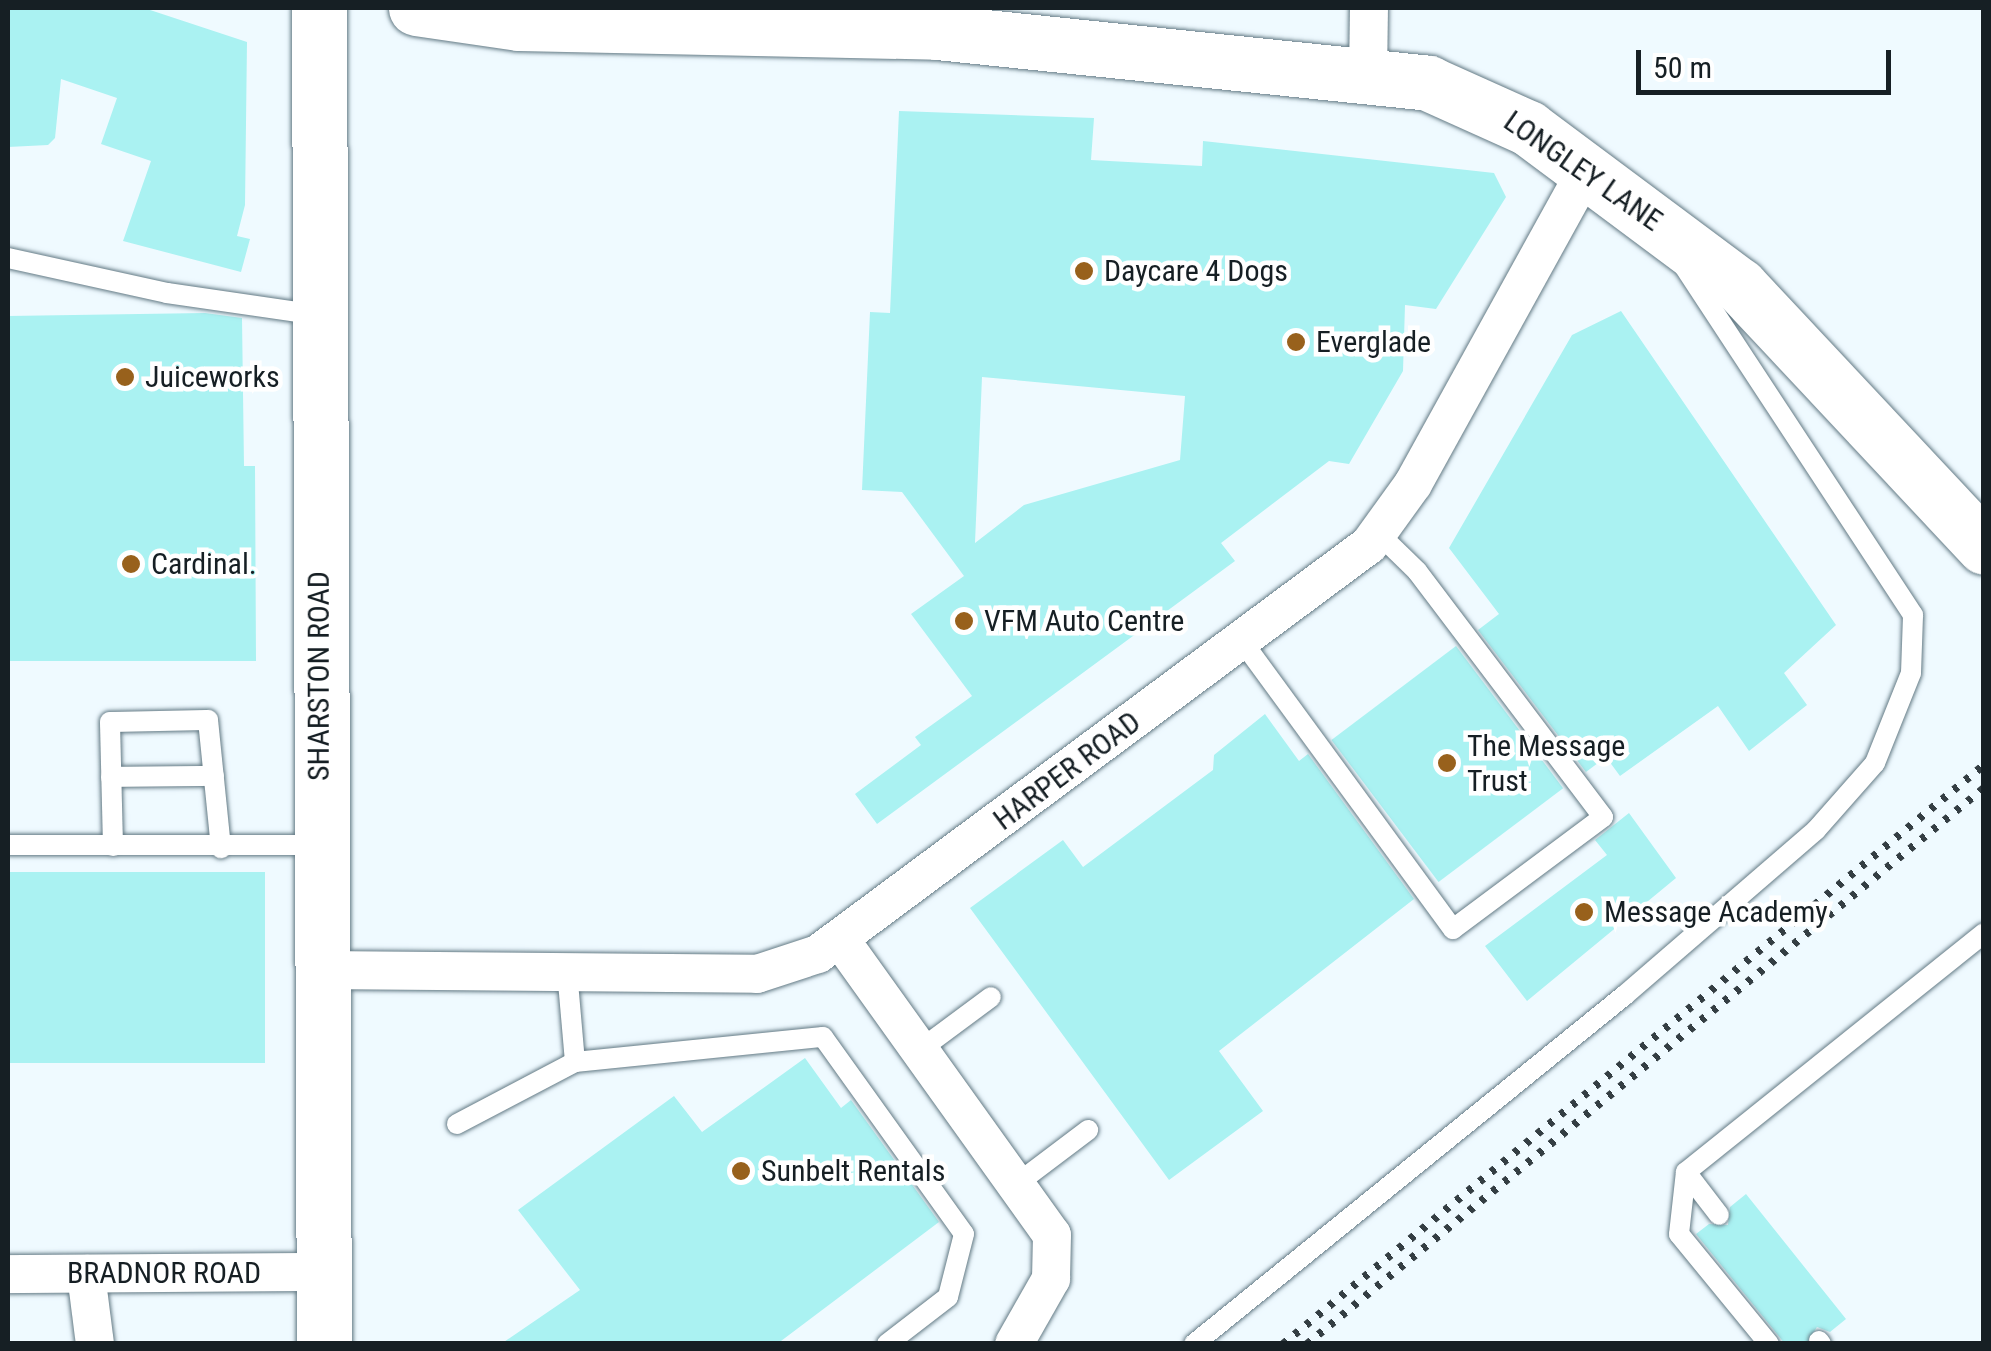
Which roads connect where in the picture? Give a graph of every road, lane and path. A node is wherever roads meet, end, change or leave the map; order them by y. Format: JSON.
{"nodes":[{"id":1,"x":319,"y":8,"type":"edge"},
{"id":2,"x":416,"y":8,"type":"edge"},
{"id":3,"x":1370,"y":8,"type":"edge"},
{"id":4,"x":719,"y":18,"type":"edge"},
{"id":5,"x":938,"y":20,"type":"edge"},
{"id":6,"x":1368,"y":78,"type":"junction"},
{"id":7,"x":1586,"y":170,"type":"junction"},
{"id":8,"x":1654,"y":221,"type":"junction"},
{"id":9,"x":8,"y":258,"type":"edge"},
{"id":10,"x":319,"y":315,"type":"junction"},
{"id":11,"x":1378,"y":533,"type":"junction"},
{"id":12,"x":1984,"y":548,"type":"edge"},
{"id":13,"x":1242,"y":641,"type":"junction"},
{"id":14,"x":214,"y":776,"type":"junction"},
{"id":15,"x":112,"y":777,"type":"junction"},
{"id":16,"x":8,"y":845,"type":"edge"},
{"id":17,"x":319,"y":845,"type":"junction"},
{"id":18,"x":113,"y":846,"type":"junction"},
{"id":19,"x":221,"y":848,"type":"junction"},
{"id":20,"x":1984,"y":933,"type":"edge"},
{"id":21,"x":840,"y":939,"type":"junction"},
{"id":22,"x":320,"y":970,"type":"junction"},
{"id":23,"x":567,"y":971,"type":"junction"},
{"id":24,"x":992,"y":997,"type":"dead end"},
{"id":25,"x":921,"y":1050,"type":"junction"},
{"id":26,"x":575,"y":1062,"type":"junction"},
{"id":27,"x":458,"y":1124,"type":"dead end"},
{"id":28,"x":1088,"y":1130,"type":"dead end"},
{"id":29,"x":1686,"y":1172,"type":"junction"},
{"id":30,"x":1018,"y":1183,"type":"junction"},
{"id":31,"x":1719,"y":1216,"type":"dead end"},
{"id":32,"x":320,"y":1272,"type":"junction"},
{"id":33,"x":8,"y":1274,"type":"edge"},
{"id":34,"x":86,"y":1274,"type":"junction"},
{"id":35,"x":95,"y":1344,"type":"edge"},
{"id":36,"x":324,"y":1344,"type":"edge"},
{"id":37,"x":887,"y":1344,"type":"edge"},
{"id":38,"x":1014,"y":1344,"type":"edge"},
{"id":39,"x":1194,"y":1344,"type":"edge"},
{"id":40,"x":1768,"y":1344,"type":"edge"}],
"edges":[{"from":1,"to":10,"type":"main road","name":"SHARSTON ROAD"},
{"from":2,"to":4,"type":"main road","name":"LONGLEY LANE"},
{"from":3,"to":6,"type":"street"},
{"from":4,"to":5,"type":"main road","name":"LONGLEY LANE"},
{"from":5,"to":6,"type":"main road","name":"LONGLEY LANE"},
{"from":6,"to":7,"type":"main road","name":"LONGLEY LANE"},
{"from":7,"to":8,"type":"main road","name":"LONGLEY LANE"},
{"from":7,"to":11,"type":"street","name":"HARPER ROAD"},
{"from":8,"to":12,"type":"main road","name":"LONGLEY LANE"},
{"from":8,"to":39,"type":"lane"},
{"from":9,"to":10,"type":"lane"},
{"from":10,"to":17,"type":"main road","name":"SHARSTON ROAD"},
{"from":11,"to":13,"type":"street","name":"HARPER ROAD"},
{"from":11,"to":13,"type":"lane"},
{"from":13,"to":21,"type":"street","name":"HARPER ROAD"},
{"from":14,"to":15,"type":"lane"},
{"from":14,"to":15,"type":"lane"},
{"from":14,"to":19,"type":"lane"},
{"from":15,"to":18,"type":"lane"},
{"from":16,"to":18,"type":"lane"},
{"from":17,"to":19,"type":"lane"},
{"from":17,"to":22,"type":"main road","name":"SHARSTON ROAD"},
{"from":18,"to":19,"type":"lane"},
{"from":20,"to":29,"type":"lane"},
{"from":21,"to":23,"type":"street","name":"HARPER ROAD"},
{"from":21,"to":25,"type":"street"},
{"from":22,"to":23,"type":"street","name":"HARPER ROAD"},
{"from":22,"to":32,"type":"main road","name":"SHARSTON ROAD"},
{"from":23,"to":26,"type":"lane"},
{"from":24,"to":25,"type":"lane"},
{"from":25,"to":30,"type":"street"},
{"from":26,"to":27,"type":"lane"},
{"from":26,"to":37,"type":"lane"},
{"from":28,"to":30,"type":"lane"},
{"from":29,"to":31,"type":"lane"},
{"from":29,"to":40,"type":"lane"},
{"from":30,"to":38,"type":"street"},
{"from":32,"to":34,"type":"street","name":"BRADNOR ROAD"},
{"from":32,"to":36,"type":"main road","name":"SHARSTON ROAD"},
{"from":33,"to":34,"type":"street","name":"BRADNOR ROAD"},
{"from":34,"to":35,"type":"street"}]}
